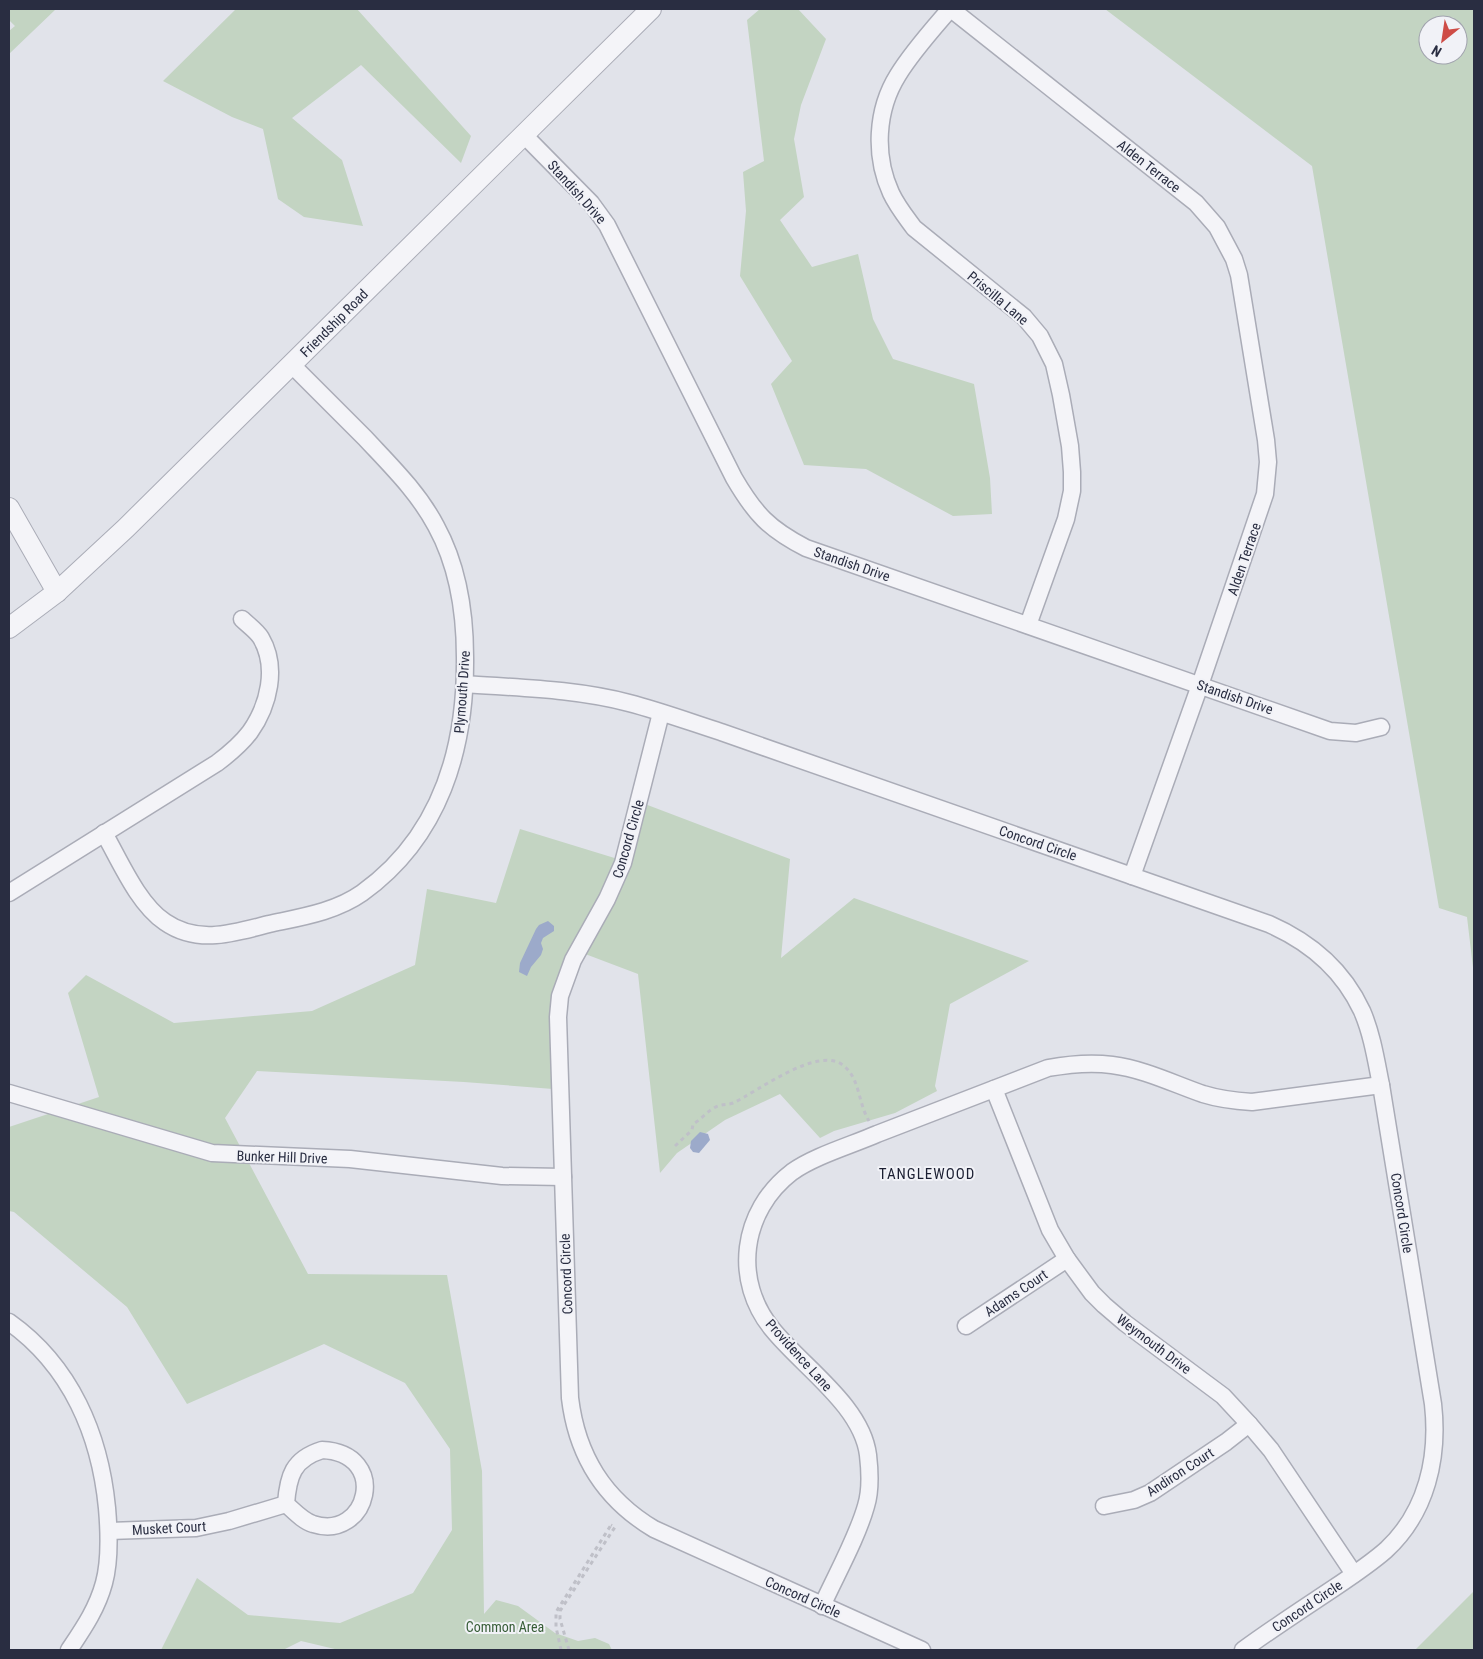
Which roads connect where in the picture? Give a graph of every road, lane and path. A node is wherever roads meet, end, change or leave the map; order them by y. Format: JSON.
{"nodes":[{"id":1,"x":651,"y":9,"type":"edge"},
{"id":2,"x":950,"y":9,"type":"edge"},
{"id":3,"x":524,"y":135,"type":"junction"},
{"id":4,"x":292,"y":365,"type":"junction"},
{"id":5,"x":9,"y":508,"type":"edge"},
{"id":6,"x":57,"y":592,"type":"junction"},
{"id":7,"x":242,"y":619,"type":"dead end"},
{"id":8,"x":1028,"y":625,"type":"junction"},
{"id":9,"x":9,"y":628,"type":"edge"},
{"id":10,"x":466,"y":684,"type":"junction"},
{"id":11,"x":1200,"y":685,"type":"junction"},
{"id":12,"x":662,"y":713,"type":"junction"},
{"id":13,"x":1381,"y":727,"type":"dead end"},
{"id":14,"x":107,"y":838,"type":"junction"},
{"id":15,"x":1132,"y":876,"type":"junction"},
{"id":16,"x":9,"y":892,"type":"edge"},
{"id":17,"x":1381,"y":1085,"type":"junction"},
{"id":18,"x":994,"y":1088,"type":"junction"},
{"id":19,"x":9,"y":1093,"type":"edge"},
{"id":20,"x":877,"y":1135,"type":"junction"},
{"id":21,"x":674,"y":1146,"type":"dead end"},
{"id":22,"x":563,"y":1177,"type":"junction"},
{"id":23,"x":1067,"y":1259,"type":"junction"},
{"id":24,"x":9,"y":1322,"type":"edge"},
{"id":25,"x":966,"y":1326,"type":"dead end"},
{"id":26,"x":1249,"y":1424,"type":"junction"},
{"id":27,"x":286,"y":1504,"type":"junction"},
{"id":28,"x":1104,"y":1506,"type":"dead end"},
{"id":29,"x":109,"y":1531,"type":"junction"},
{"id":30,"x":1354,"y":1574,"type":"junction"},
{"id":31,"x":822,"y":1606,"type":"junction"},
{"id":32,"x":69,"y":1650,"type":"edge"},
{"id":33,"x":561,"y":1650,"type":"edge"},
{"id":34,"x":569,"y":1650,"type":"edge"},
{"id":35,"x":922,"y":1650,"type":"edge"},
{"id":36,"x":1244,"y":1650,"type":"edge"}],
"edges":[{"from":1,"to":3,"type":"street","name":"Friendship Road"},
{"from":2,"to":8,"type":"street","name":"Priscilla Lane"},
{"from":2,"to":11,"type":"street","name":"Alden Terrace"},
{"from":3,"to":4,"type":"street","name":"Friendship Road"},
{"from":3,"to":8,"type":"street","name":"Standish Drive"},
{"from":4,"to":6,"type":"street","name":"Friendship Road"},
{"from":4,"to":10,"type":"street","name":"Plymouth Drive"},
{"from":5,"to":6,"type":"street"},
{"from":6,"to":9,"type":"street","name":"Friendship Road"},
{"from":7,"to":14,"type":"street"},
{"from":8,"to":11,"type":"street","name":"Standish Drive"},
{"from":10,"to":12,"type":"street","name":"Concord Circle"},
{"from":10,"to":14,"type":"street","name":"Plymouth Drive"},
{"from":11,"to":13,"type":"street","name":"Standish Drive"},
{"from":11,"to":15,"type":"street","name":"Alden Terrace"},
{"from":12,"to":15,"type":"street","name":"Concord Circle"},
{"from":12,"to":22,"type":"street","name":"Concord Circle"},
{"from":14,"to":16,"type":"street"},
{"from":15,"to":17,"type":"street"},
{"from":17,"to":18,"type":"street"},
{"from":17,"to":30,"type":"street","name":"Concord Circle"},
{"from":18,"to":20,"type":"street","name":"Providence Lane"},
{"from":18,"to":23,"type":"street","name":"Weymouth Drive"},
{"from":19,"to":22,"type":"street","name":"Bunker Hill Drive"},
{"from":20,"to":21,"type":"path"},
{"from":20,"to":31,"type":"street","name":"Providence Lane"},
{"from":22,"to":31,"type":"street","name":"Concord Circle"},
{"from":23,"to":25,"type":"street","name":"Adams Court"},
{"from":23,"to":26,"type":"street","name":"Weymouth Drive"},
{"from":24,"to":29,"type":"street"},
{"from":26,"to":28,"type":"street","name":"Andiron Court"},
{"from":26,"to":30,"type":"street","name":"Weymouth Drive"},
{"from":27,"to":27,"type":"street"},
{"from":27,"to":29,"type":"street","name":"Musket Court"},
{"from":29,"to":32,"type":"street"},
{"from":30,"to":36,"type":"street","name":"Concord Circle"},
{"from":31,"to":35,"type":"street","name":"Concord Circle"},
{"from":33,"to":34,"type":"path"}]}
